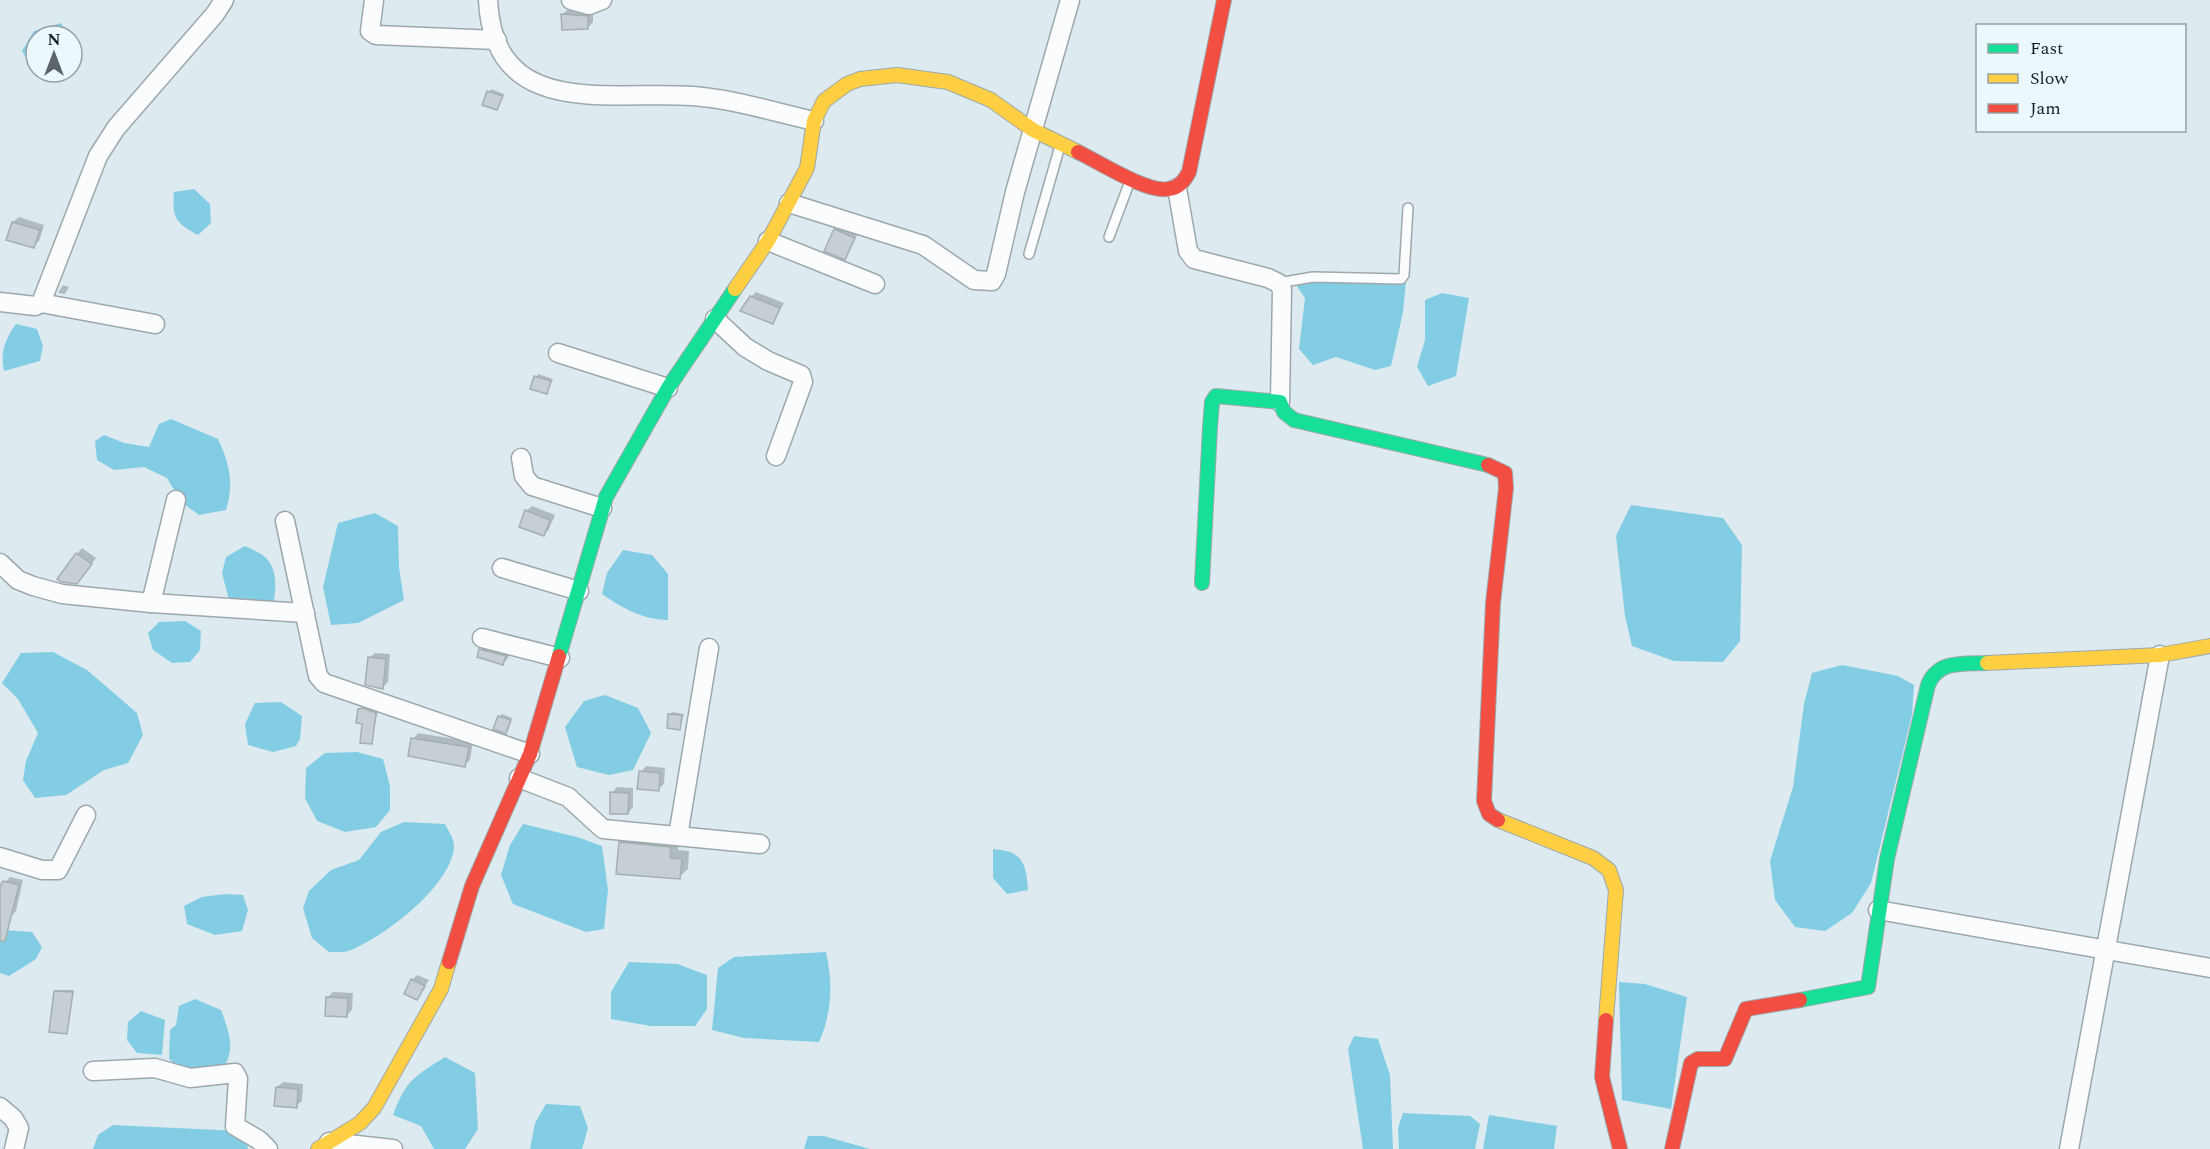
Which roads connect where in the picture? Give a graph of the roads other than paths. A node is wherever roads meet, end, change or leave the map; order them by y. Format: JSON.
{"nodes":[{"id":1,"x":224,"y":0,"type":"edge"},
{"id":2,"x":374,"y":0,"type":"edge"},
{"id":3,"x":488,"y":0,"type":"edge"},
{"id":4,"x":571,"y":0,"type":"edge"},
{"id":5,"x":602,"y":0,"type":"edge"},
{"id":6,"x":1070,"y":0,"type":"edge"},
{"id":7,"x":1224,"y":0,"type":"edge"},
{"id":8,"x":497,"y":40,"type":"junction"},
{"id":9,"x":813,"y":121,"type":"junction"},
{"id":10,"x":1034,"y":130,"type":"junction"},
{"id":11,"x":1061,"y":144,"type":"junction"},
{"id":12,"x":1131,"y":178,"type":"junction"},
{"id":13,"x":1177,"y":188,"type":"junction"},
{"id":14,"x":789,"y":203,"type":"junction"},
{"id":15,"x":1408,"y":208,"type":"dead end"},
{"id":16,"x":1109,"y":237,"type":"dead end"},
{"id":17,"x":768,"y":241,"type":"junction"},
{"id":18,"x":1029,"y":254,"type":"dead end"},
{"id":19,"x":1278,"y":283,"type":"junction"},
{"id":20,"x":876,"y":284,"type":"dead end"},
{"id":21,"x":0,"y":302,"type":"edge"},
{"id":22,"x":41,"y":303,"type":"junction"},
{"id":23,"x":715,"y":319,"type":"junction"},
{"id":24,"x":154,"y":324,"type":"dead end"},
{"id":25,"x":558,"y":353,"type":"dead end"},
{"id":26,"x":668,"y":388,"type":"junction"},
{"id":27,"x":1280,"y":402,"type":"junction"},
{"id":28,"x":777,"y":456,"type":"dead end"},
{"id":29,"x":521,"y":458,"type":"dead end"},
{"id":30,"x":176,"y":500,"type":"dead end"},
{"id":31,"x":602,"y":508,"type":"junction"},
{"id":32,"x":285,"y":520,"type":"dead end"},
{"id":33,"x":0,"y":563,"type":"edge"},
{"id":34,"x":502,"y":568,"type":"dead end"},
{"id":35,"x":1202,"y":584,"type":"dead end"},
{"id":36,"x":579,"y":591,"type":"junction"},
{"id":37,"x":151,"y":603,"type":"junction"},
{"id":38,"x":304,"y":613,"type":"junction"},
{"id":39,"x":482,"y":638,"type":"dead end"},
{"id":40,"x":2210,"y":646,"type":"edge"},
{"id":41,"x":709,"y":648,"type":"dead end"},
{"id":42,"x":2160,"y":655,"type":"junction"},
{"id":43,"x":560,"y":658,"type":"junction"},
{"id":44,"x":530,"y":754,"type":"junction"},
{"id":45,"x":519,"y":778,"type":"junction"},
{"id":46,"x":86,"y":815,"type":"dead end"},
{"id":47,"x":678,"y":836,"type":"junction"},
{"id":48,"x":760,"y":844,"type":"dead end"},
{"id":49,"x":0,"y":857,"type":"edge"},
{"id":50,"x":1878,"y":910,"type":"junction"},
{"id":51,"x":2105,"y":949,"type":"junction"},
{"id":52,"x":2210,"y":968,"type":"edge"},
{"id":53,"x":93,"y":1071,"type":"dead end"},
{"id":54,"x":0,"y":1107,"type":"edge"},
{"id":55,"x":324,"y":1146,"type":"edge"},
{"id":56,"x":14,"y":1149,"type":"edge"},
{"id":57,"x":268,"y":1149,"type":"edge"},
{"id":58,"x":393,"y":1149,"type":"edge"},
{"id":59,"x":1620,"y":1149,"type":"edge"},
{"id":60,"x":1672,"y":1149,"type":"edge"},
{"id":61,"x":2069,"y":1149,"type":"edge"}],
"edges":[{"from":1,"to":22,"type":"street"},
{"from":2,"to":8,"type":"street"},
{"from":3,"to":8,"type":"street"},
{"from":4,"to":5,"type":"street"},
{"from":6,"to":10,"type":"street"},
{"from":7,"to":13,"type":"street"},
{"from":8,"to":9,"type":"street"},
{"from":9,"to":10,"type":"street"},
{"from":9,"to":14,"type":"street"},
{"from":10,"to":11,"type":"street"},
{"from":10,"to":14,"type":"street"},
{"from":11,"to":12,"type":"street"},
{"from":11,"to":18,"type":"lane"},
{"from":12,"to":13,"type":"street"},
{"from":12,"to":16,"type":"lane"},
{"from":13,"to":19,"type":"street"},
{"from":14,"to":17,"type":"street"},
{"from":15,"to":19,"type":"lane"},
{"from":17,"to":20,"type":"street"},
{"from":17,"to":23,"type":"street"},
{"from":19,"to":27,"type":"street"},
{"from":21,"to":22,"type":"street"},
{"from":22,"to":24,"type":"street"},
{"from":23,"to":26,"type":"street"},
{"from":23,"to":28,"type":"street"},
{"from":25,"to":26,"type":"street"},
{"from":26,"to":31,"type":"street"},
{"from":27,"to":35,"type":"street"},
{"from":27,"to":59,"type":"street"},
{"from":29,"to":31,"type":"street"},
{"from":30,"to":37,"type":"street"},
{"from":31,"to":36,"type":"street"},
{"from":32,"to":38,"type":"street"},
{"from":33,"to":37,"type":"street"},
{"from":34,"to":36,"type":"street"},
{"from":36,"to":43,"type":"street"},
{"from":37,"to":38,"type":"street"},
{"from":38,"to":44,"type":"street"},
{"from":39,"to":43,"type":"street"},
{"from":40,"to":42,"type":"street"},
{"from":41,"to":47,"type":"street"},
{"from":42,"to":50,"type":"street"},
{"from":42,"to":51,"type":"street"},
{"from":43,"to":44,"type":"street"},
{"from":44,"to":45,"type":"street"},
{"from":45,"to":47,"type":"street"},
{"from":45,"to":55,"type":"street"},
{"from":46,"to":49,"type":"street"},
{"from":47,"to":48,"type":"street"},
{"from":50,"to":51,"type":"street"},
{"from":50,"to":60,"type":"street"},
{"from":51,"to":52,"type":"street"},
{"from":51,"to":61,"type":"street"},
{"from":53,"to":57,"type":"street"},
{"from":54,"to":56,"type":"street"},
{"from":55,"to":58,"type":"street"}]}
